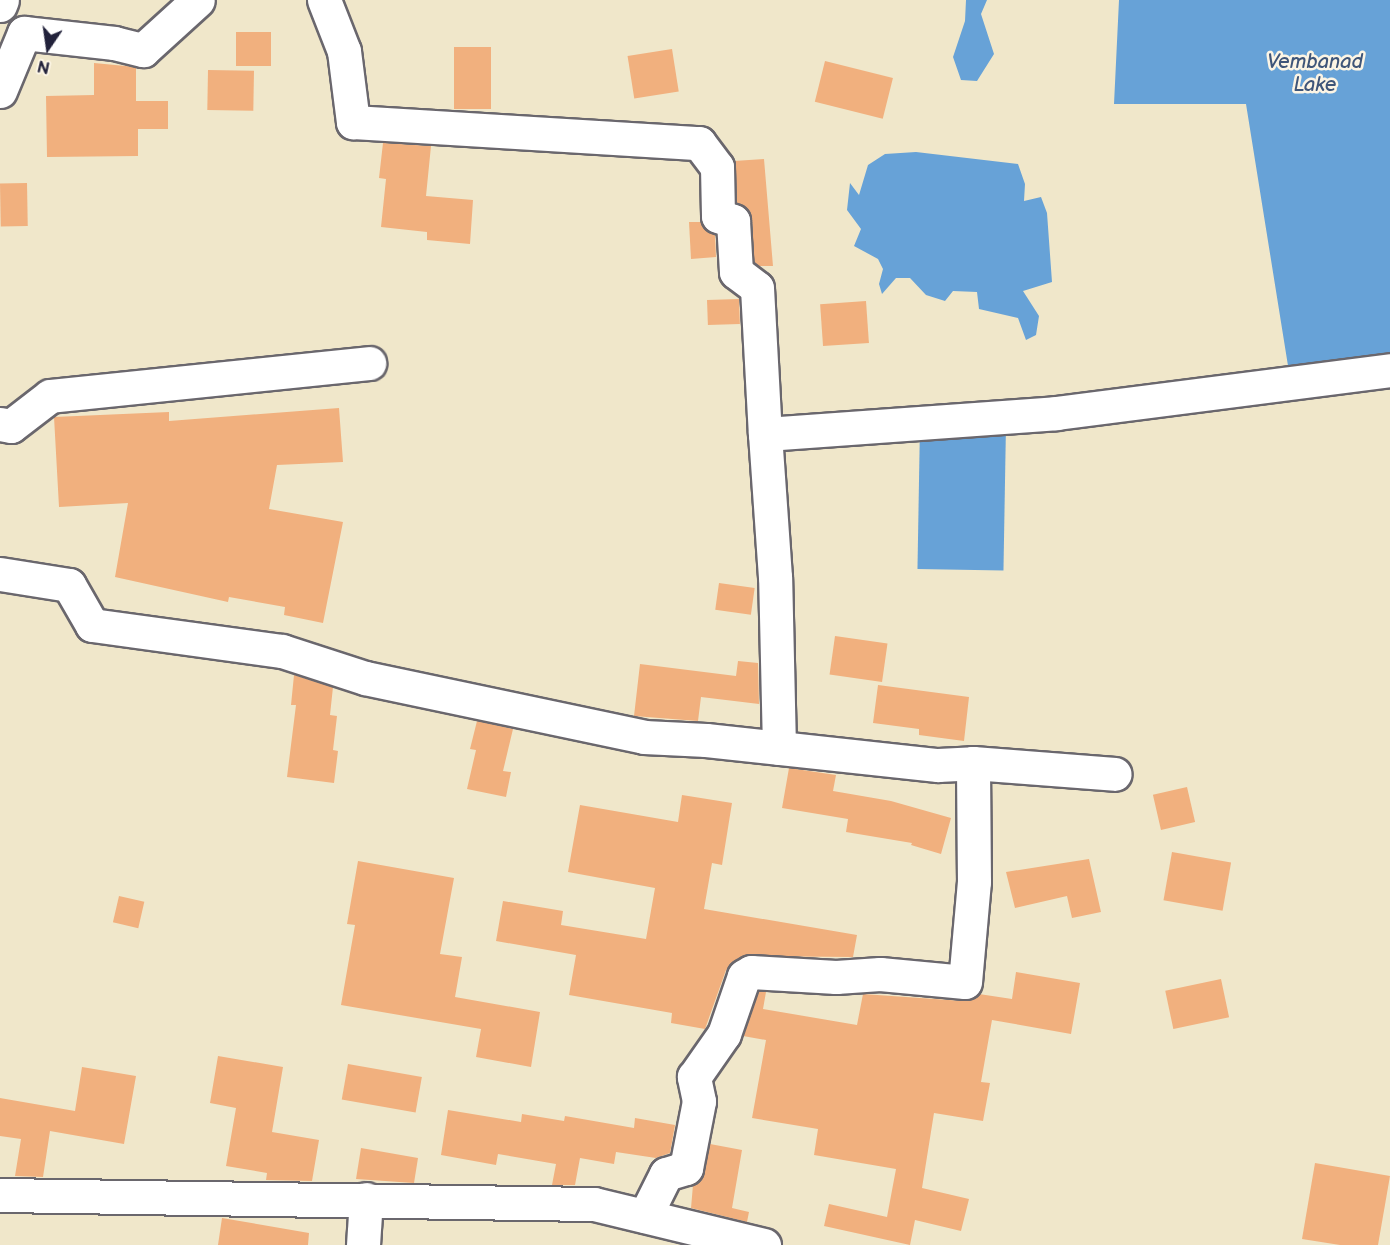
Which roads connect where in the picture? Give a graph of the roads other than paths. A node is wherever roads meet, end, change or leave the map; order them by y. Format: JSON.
{"nodes":[{"id":1,"x":2,"y":0,"type":"edge"},
{"id":2,"x":198,"y":0,"type":"edge"},
{"id":3,"x":324,"y":0,"type":"edge"},
{"id":4,"x":0,"y":4,"type":"edge"},
{"id":5,"x":0,"y":91,"type":"edge"},
{"id":6,"x":369,"y":363,"type":"dead end"},
{"id":7,"x":1390,"y":370,"type":"edge"},
{"id":8,"x":0,"y":424,"type":"edge"},
{"id":9,"x":765,"y":434,"type":"junction"},
{"id":10,"x":0,"y":574,"type":"edge"},
{"id":11,"x":779,"y":748,"type":"junction"},
{"id":12,"x":974,"y":763,"type":"junction"},
{"id":13,"x":1115,"y":774,"type":"dead end"},
{"id":14,"x":0,"y":1195,"type":"edge"},
{"id":15,"x":366,"y":1199,"type":"junction"},
{"id":16,"x":645,"y":1216,"type":"junction"},
{"id":17,"x":699,"y":1237,"type":"edge"},
{"id":18,"x":363,"y":1245,"type":"edge"},
{"id":19,"x":764,"y":1245,"type":"edge"}],
"edges":[{"from":1,"to":4,"type":"street"},
{"from":2,"to":5,"type":"street"},
{"from":3,"to":9,"type":"street"},
{"from":6,"to":8,"type":"street"},
{"from":7,"to":9,"type":"street"},
{"from":9,"to":11,"type":"street"},
{"from":10,"to":11,"type":"street"},
{"from":11,"to":12,"type":"street"},
{"from":12,"to":13,"type":"street"},
{"from":12,"to":16,"type":"street"},
{"from":14,"to":15,"type":"street"},
{"from":15,"to":16,"type":"street"},
{"from":15,"to":18,"type":"street"},
{"from":16,"to":17,"type":"street"},
{"from":17,"to":19,"type":"street"}]}
